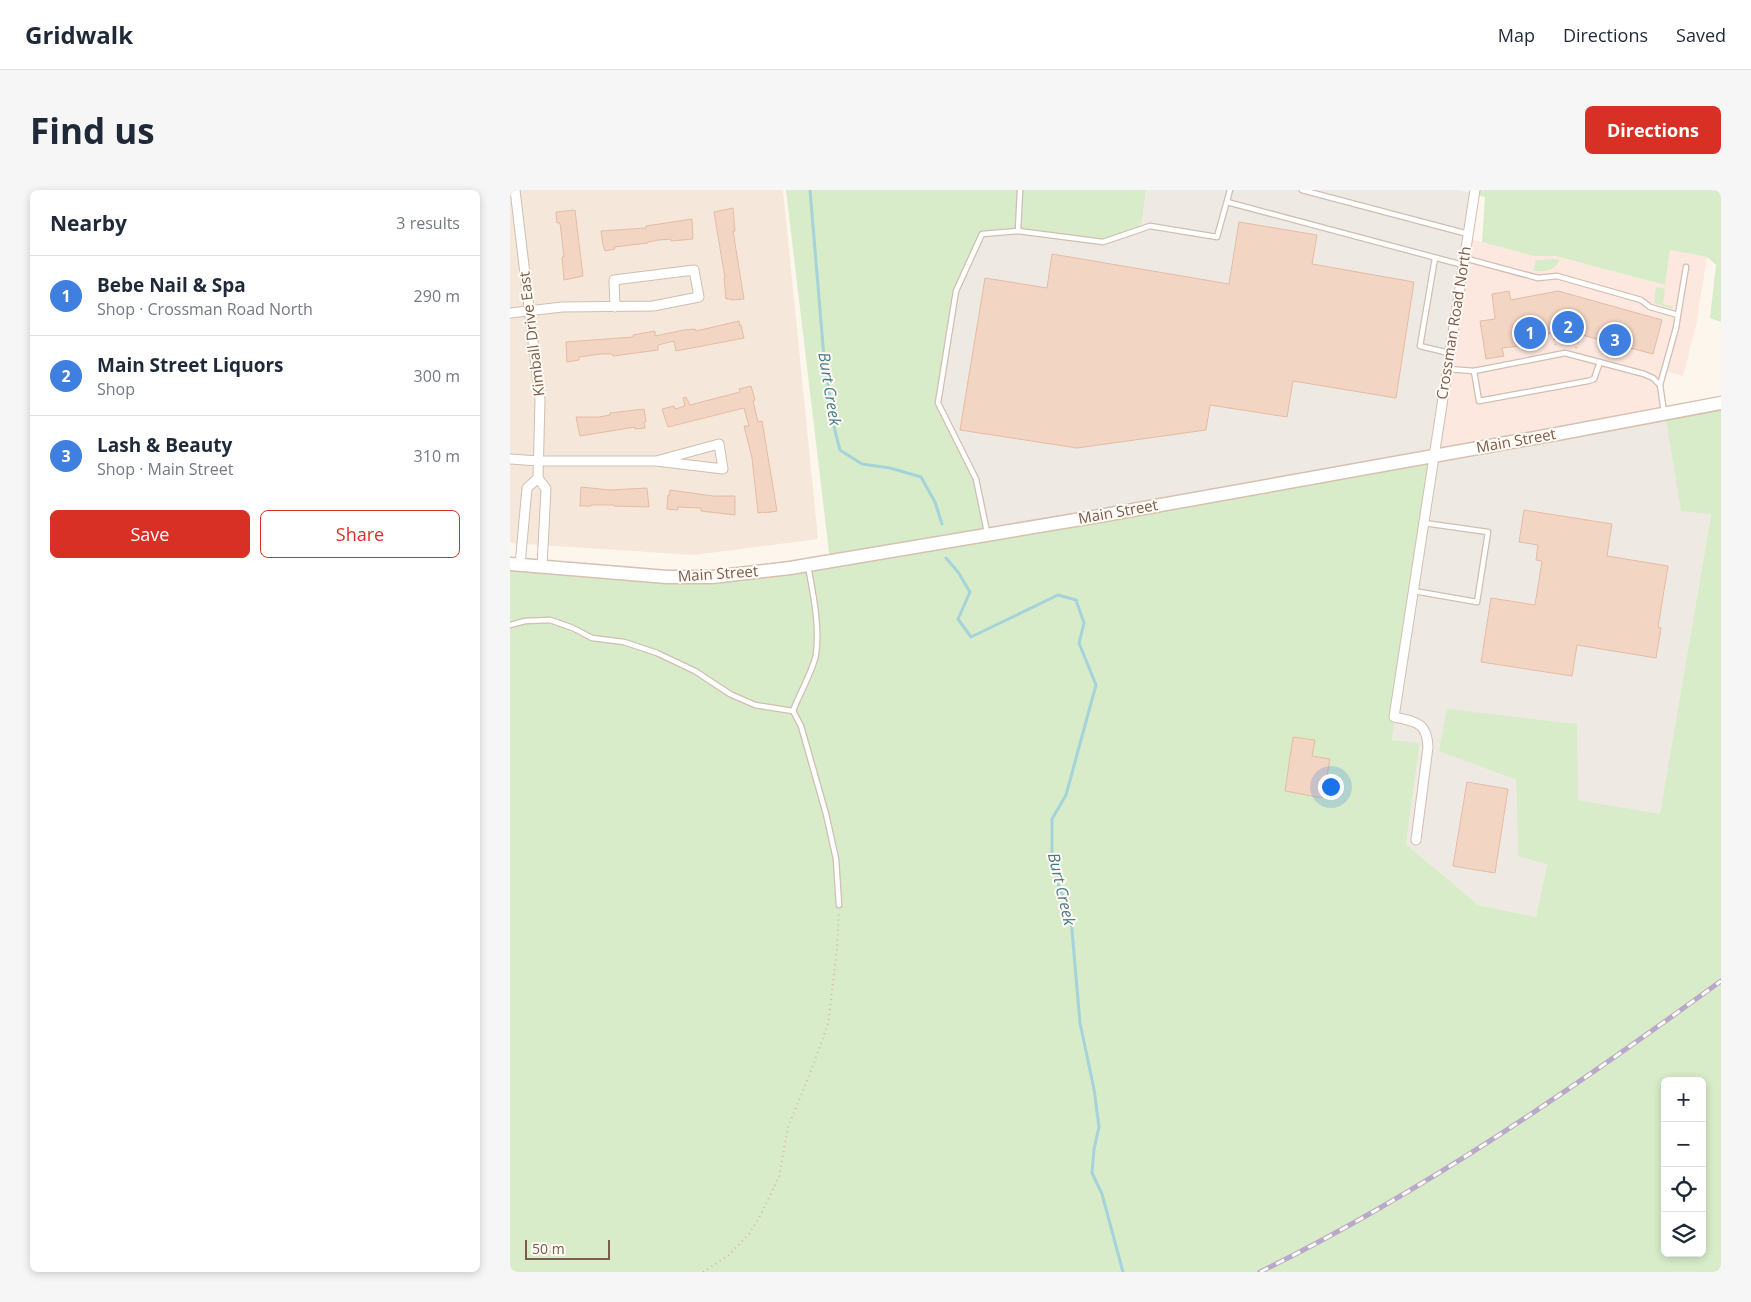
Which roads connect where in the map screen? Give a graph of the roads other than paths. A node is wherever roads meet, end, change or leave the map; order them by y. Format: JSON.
{"nodes":[{"id":1,"x":515,"y":190,"type":"edge"},
{"id":2,"x":1020,"y":190,"type":"edge"},
{"id":3,"x":1230,"y":190,"type":"edge"},
{"id":4,"x":1302,"y":190,"type":"edge"},
{"id":5,"x":1475,"y":190,"type":"edge"},
{"id":6,"x":1226,"y":202,"type":"junction"},
{"id":7,"x":1018,"y":231,"type":"junction"},
{"id":8,"x":1468,"y":234,"type":"junction"},
{"id":9,"x":1436,"y":258,"type":"junction"},
{"id":10,"x":1463,"y":262,"type":"junction"},
{"id":11,"x":1686,"y":266,"type":"dead end"},
{"id":12,"x":615,"y":307,"type":"junction"},
{"id":13,"x":529,"y":311,"type":"junction"},
{"id":14,"x":510,"y":313,"type":"edge"},
{"id":15,"x":1678,"y":315,"type":"junction"},
{"id":16,"x":1449,"y":353,"type":"junction"},
{"id":17,"x":1600,"y":362,"type":"junction"},
{"id":18,"x":1446,"y":369,"type":"junction"},
{"id":19,"x":1474,"y":371,"type":"junction"},
{"id":20,"x":1660,"y":385,"type":"junction"},
{"id":21,"x":1721,"y":403,"type":"edge"},
{"id":22,"x":1665,"y":413,"type":"junction"},
{"id":23,"x":1434,"y":455,"type":"junction"},
{"id":24,"x":510,"y":459,"type":"edge"},
{"id":25,"x":539,"y":461,"type":"junction"},
{"id":26,"x":656,"y":461,"type":"junction"},
{"id":27,"x":538,"y":478,"type":"junction"},
{"id":28,"x":1424,"y":523,"type":"junction"},
{"id":29,"x":988,"y":534,"type":"junction"},
{"id":30,"x":515,"y":564,"type":"edge"},
{"id":31,"x":807,"y":565,"type":"junction"},
{"id":32,"x":542,"y":566,"type":"junction"},
{"id":33,"x":1413,"y":591,"type":"junction"},
{"id":34,"x":510,"y":625,"type":"edge"},
{"id":35,"x":793,"y":711,"type":"junction"},
{"id":36,"x":1416,"y":840,"type":"dead end"},
{"id":37,"x":839,"y":904,"type":"road end"}],
"edges":[{"from":1,"to":13,"type":"street","name":"Kimball Drive East"},
{"from":2,"to":7,"type":"lane"},
{"from":3,"to":6,"type":"lane"},
{"from":4,"to":8,"type":"lane"},
{"from":5,"to":8,"type":"street","name":"Crossman Road North"},
{"from":6,"to":7,"type":"lane"},
{"from":6,"to":9,"type":"lane"},
{"from":7,"to":29,"type":"lane"},
{"from":8,"to":10,"type":"street","name":"Crossman Road North"},
{"from":9,"to":10,"type":"lane"},
{"from":9,"to":16,"type":"lane"},
{"from":10,"to":15,"type":"lane"},
{"from":10,"to":16,"type":"street","name":"Crossman Road North"},
{"from":11,"to":15,"type":"lane"},
{"from":12,"to":12,"type":"street"},
{"from":12,"to":13,"type":"street"},
{"from":13,"to":14,"type":"street"},
{"from":13,"to":25,"type":"street","name":"Kimball Drive East"},
{"from":15,"to":20,"type":"lane"},
{"from":16,"to":18,"type":"street","name":"Crossman Road North"},
{"from":17,"to":19,"type":"lane"},
{"from":17,"to":19,"type":"lane"},
{"from":17,"to":20,"type":"lane"},
{"from":18,"to":19,"type":"lane"},
{"from":18,"to":23,"type":"street","name":"Crossman Road North"},
{"from":20,"to":22,"type":"lane"},
{"from":21,"to":22,"type":"main road","name":"Main Street"},
{"from":22,"to":23,"type":"main road","name":"Main Street"},
{"from":23,"to":28,"type":"street","name":"Crossman Road North"},
{"from":23,"to":29,"type":"main road","name":"Main Street"},
{"from":24,"to":25,"type":"street"},
{"from":25,"to":26,"type":"street"},
{"from":25,"to":27,"type":"street","name":"Kimball Drive East"},
{"from":26,"to":26,"type":"street"},
{"from":27,"to":30,"type":"street","name":"Kimball Drive East"},
{"from":27,"to":32,"type":"street","name":"Kimball Drive East"},
{"from":28,"to":33,"type":"street","name":"Crossman Road North"},
{"from":28,"to":33,"type":"lane"},
{"from":29,"to":31,"type":"main road","name":"Main Street"},
{"from":30,"to":32,"type":"main road","name":"Main Street"},
{"from":31,"to":32,"type":"main road","name":"Main Street"},
{"from":31,"to":35,"type":"lane"},
{"from":33,"to":36,"type":"street","name":"Crossman Road North"},
{"from":34,"to":35,"type":"lane"},
{"from":35,"to":37,"type":"lane"}]}
